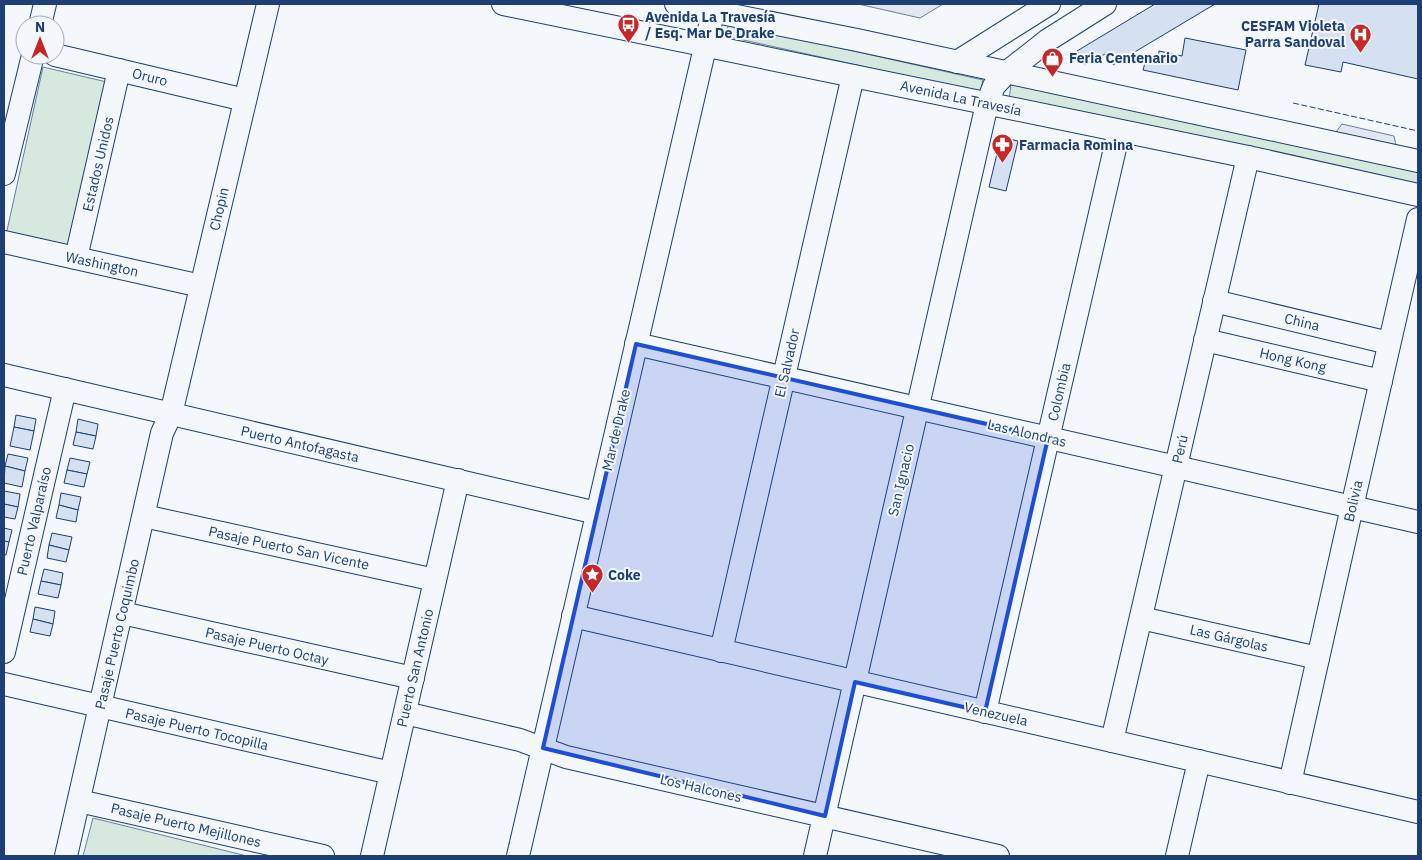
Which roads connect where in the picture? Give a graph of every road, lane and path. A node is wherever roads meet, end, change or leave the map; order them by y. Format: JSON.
{"nodes":[{"id":1,"x":268,"y":4,"type":"edge"},
{"id":2,"x":503,"y":4,"type":"edge"},
{"id":3,"x":676,"y":4,"type":"edge"},
{"id":4,"x":1049,"y":4,"type":"edge"},
{"id":5,"x":1105,"y":4,"type":"edge"},
{"id":6,"x":714,"y":7,"type":"edge"},
{"id":7,"x":704,"y":45,"type":"junction"},
{"id":8,"x":65,"y":57,"type":"edge"},
{"id":9,"x":957,"y":62,"type":"junction"},
{"id":10,"x":31,"y":65,"type":"edge"},
{"id":11,"x":119,"y":70,"type":"junction"},
{"id":12,"x":1006,"y":73,"type":"junction"},
{"id":13,"x":853,"y":76,"type":"junction"},
{"id":14,"x":245,"y":100,"type":"junction"},
{"id":15,"x":987,"y":104,"type":"junction"},
{"id":16,"x":1119,"y":130,"type":"junction"},
{"id":17,"x":1248,"y":157,"type":"junction"},
{"id":18,"x":1418,"y":161,"type":"edge"},
{"id":19,"x":4,"y":174,"type":"edge"},
{"id":20,"x":1418,"y":194,"type":"edge"},
{"id":21,"x":1418,"y":219,"type":"edge"},
{"id":22,"x":4,"y":242,"type":"edge"},
{"id":23,"x":76,"y":258,"type":"junction"},
{"id":24,"x":201,"y":286,"type":"junction"},
{"id":25,"x":1214,"y":301,"type":"junction"},
{"id":26,"x":1206,"y":340,"type":"junction"},
{"id":27,"x":1389,"y":343,"type":"junction"},
{"id":28,"x":636,"y":344,"type":"junction"},
{"id":29,"x":4,"y":375,"type":"edge"},
{"id":30,"x":784,"y":378,"type":"junction"},
{"id":31,"x":1381,"y":381,"type":"junction"},
{"id":32,"x":64,"y":389,"type":"junction"},
{"id":33,"x":918,"y":408,"type":"junction"},
{"id":34,"x":171,"y":414,"type":"junction"},
{"id":35,"x":1048,"y":438,"type":"junction"},
{"id":36,"x":1176,"y":467,"type":"junction"},
{"id":37,"x":458,"y":480,"type":"junction"},
{"id":38,"x":1352,"y":507,"type":"junction"},
{"id":39,"x":597,"y":513,"type":"junction"},
{"id":40,"x":144,"y":516,"type":"junction"},
{"id":41,"x":1418,"y":522,"type":"edge"},
{"id":42,"x":435,"y":580,"type":"junction"},
{"id":43,"x":122,"y":613,"type":"junction"},
{"id":44,"x":573,"y":616,"type":"junction"},
{"id":45,"x":1140,"y":618,"type":"junction"},
{"id":46,"x":721,"y":651,"type":"junction"},
{"id":47,"x":4,"y":652,"type":"edge"},
{"id":48,"x":1318,"y":658,"type":"junction"},
{"id":49,"x":413,"y":678,"type":"junction"},
{"id":50,"x":855,"y":682,"type":"junction"},
{"id":51,"x":4,"y":684,"type":"edge"},
{"id":52,"x":100,"y":706,"type":"junction"},
{"id":53,"x":985,"y":712,"type":"junction"},
{"id":54,"x":405,"y":713,"type":"junction"},
{"id":55,"x":1112,"y":741,"type":"junction"},
{"id":56,"x":543,"y":748,"type":"junction"},
{"id":57,"x":1198,"y":761,"type":"junction"},
{"id":58,"x":391,"y":773,"type":"junction"},
{"id":59,"x":1290,"y":782,"type":"junction"},
{"id":60,"x":79,"y":801,"type":"junction"},
{"id":61,"x":1418,"y":809,"type":"edge"},
{"id":62,"x":824,"y":816,"type":"junction"},
{"id":63,"x":263,"y":849,"type":"edge"},
{"id":64,"x":954,"y":851,"type":"edge"},
{"id":65,"x":66,"y":856,"type":"edge"},
{"id":66,"x":323,"y":856,"type":"edge"},
{"id":67,"x":372,"y":856,"type":"edge"},
{"id":68,"x":518,"y":856,"type":"edge"},
{"id":69,"x":815,"y":856,"type":"edge"},
{"id":70,"x":998,"y":856,"type":"edge"},
{"id":71,"x":1177,"y":856,"type":"edge"}],
"edges":[{"from":1,"to":14,"type":"street","name":"Chopin"},
{"from":2,"to":7,"type":"street","name":"Avenida La Travesía"},
{"from":3,"to":6,"type":"street"},
{"from":4,"to":9,"type":"street"},
{"from":5,"to":12,"type":"street","name":"San Ignacio"},
{"from":6,"to":7,"type":"street","name":"Mar de Drake"},
{"from":6,"to":9,"type":"street"},
{"from":7,"to":13,"type":"street","name":"Avenida La Travesía"},
{"from":7,"to":28,"type":"street","name":"Mar de Drake"},
{"from":8,"to":11,"type":"street","name":"Oruro"},
{"from":9,"to":12,"type":"street"},
{"from":10,"to":19,"type":"street"},
{"from":11,"to":14,"type":"street","name":"Oruro"},
{"from":11,"to":23,"type":"street","name":"Estados Unidos"},
{"from":12,"to":15,"type":"street","name":"San Ignacio"},
{"from":12,"to":18,"type":"street"},
{"from":13,"to":15,"type":"street","name":"Avenida La Travesía"},
{"from":13,"to":30,"type":"street","name":"El Salvador"},
{"from":14,"to":24,"type":"street","name":"Chopin"},
{"from":15,"to":16,"type":"street","name":"Avenida La Travesía"},
{"from":15,"to":33,"type":"street","name":"San Ignacio"},
{"from":16,"to":17,"type":"street","name":"Avenida La Travesía"},
{"from":16,"to":35,"type":"street","name":"Colombia"},
{"from":17,"to":20,"type":"street","name":"Avenida La Travesía"},
{"from":17,"to":25,"type":"street","name":"Perú"},
{"from":21,"to":27,"type":"street","name":"Bolivia"},
{"from":22,"to":23,"type":"street","name":"Washington"},
{"from":23,"to":24,"type":"street","name":"Washington"},
{"from":24,"to":34,"type":"street","name":"Chopin"},
{"from":25,"to":26,"type":"street","name":"Perú"},
{"from":25,"to":27,"type":"street","name":"China"},
{"from":26,"to":31,"type":"street","name":"Hong Kong"},
{"from":26,"to":36,"type":"street","name":"Perú"},
{"from":27,"to":31,"type":"street","name":"Bolivia"},
{"from":28,"to":30,"type":"street","name":"Las Alondras"},
{"from":28,"to":39,"type":"street","name":"Mar de Drake"},
{"from":29,"to":32,"type":"street","name":"Puerto Antofagasta"},
{"from":30,"to":33,"type":"street","name":"Las Alondras"},
{"from":30,"to":46,"type":"street","name":"El Salvador"},
{"from":31,"to":38,"type":"street","name":"Bolivia"},
{"from":32,"to":34,"type":"street","name":"Puerto Antofagasta"},
{"from":32,"to":47,"type":"street","name":"Puerto Valparaíso"},
{"from":33,"to":35,"type":"street","name":"Las Alondras"},
{"from":33,"to":50,"type":"street","name":"San Ignacio"},
{"from":34,"to":37,"type":"street","name":"Puerto Antofagasta"},
{"from":34,"to":40,"type":"street","name":"Pasaje Puerto Coquimbo"},
{"from":35,"to":36,"type":"street","name":"Las Alondras"},
{"from":35,"to":53,"type":"street","name":"Colombia"},
{"from":36,"to":38,"type":"street","name":"Las Alondras"},
{"from":36,"to":45,"type":"street","name":"Perú"},
{"from":37,"to":39,"type":"street","name":"Puerto Antofagasta"},
{"from":37,"to":42,"type":"street","name":"Puerto San Antonio"},
{"from":38,"to":41,"type":"street","name":"Las Alondras"},
{"from":38,"to":48,"type":"street","name":"Bolivia"},
{"from":39,"to":44,"type":"street","name":"Mar de Drake"},
{"from":40,"to":42,"type":"street","name":"Pasaje Puerto San Vicente"},
{"from":40,"to":43,"type":"street","name":"Pasaje Puerto Coquimbo"},
{"from":42,"to":49,"type":"street","name":"Puerto San Antonio"},
{"from":43,"to":49,"type":"street","name":"Pasaje Puerto Octay"},
{"from":43,"to":52,"type":"street","name":"Pasaje Puerto Coquimbo"},
{"from":44,"to":46,"type":"street","name":"Venezuela"},
{"from":44,"to":56,"type":"street","name":"Mar de Drake"},
{"from":45,"to":48,"type":"street","name":"Las Gárgolas"},
{"from":45,"to":55,"type":"street","name":"Perú"},
{"from":46,"to":50,"type":"street","name":"Venezuela"},
{"from":48,"to":59,"type":"street","name":"Bolivia"},
{"from":49,"to":54,"type":"street","name":"Puerto San Antonio"},
{"from":50,"to":53,"type":"street","name":"Venezuela"},
{"from":50,"to":62,"type":"street","name":"San Ignacio"},
{"from":51,"to":52,"type":"street","name":"Pasaje Puerto Tocopilla"},
{"from":52,"to":58,"type":"street","name":"Pasaje Puerto Tocopilla"},
{"from":52,"to":60,"type":"street","name":"Pasaje Puerto Coquimbo"},
{"from":53,"to":55,"type":"street","name":"Venezuela"},
{"from":54,"to":56,"type":"street","name":"Los Halcones"},
{"from":54,"to":58,"type":"street","name":"Puerto San Antonio"},
{"from":55,"to":57,"type":"street","name":"Venezuela"},
{"from":56,"to":62,"type":"street","name":"Los Halcones"},
{"from":56,"to":68,"type":"street","name":"Mar de Drake"},
{"from":57,"to":59,"type":"street","name":"Venezuela"},
{"from":57,"to":71,"type":"street"},
{"from":58,"to":67,"type":"street","name":"Puerto San Antonio"},
{"from":59,"to":61,"type":"street","name":"Venezuela"},
{"from":60,"to":63,"type":"street","name":"Pasaje Puerto Mejillones"},
{"from":60,"to":65,"type":"street","name":"Pasaje Puerto Coquimbo"},
{"from":62,"to":64,"type":"street","name":"Los Halcones"},
{"from":62,"to":69,"type":"street","name":"San Ignacio"},
{"from":63,"to":66,"type":"street","name":"Pasaje Puerto Mejillones"},
{"from":64,"to":70,"type":"street","name":"Los Halcones"}]}
